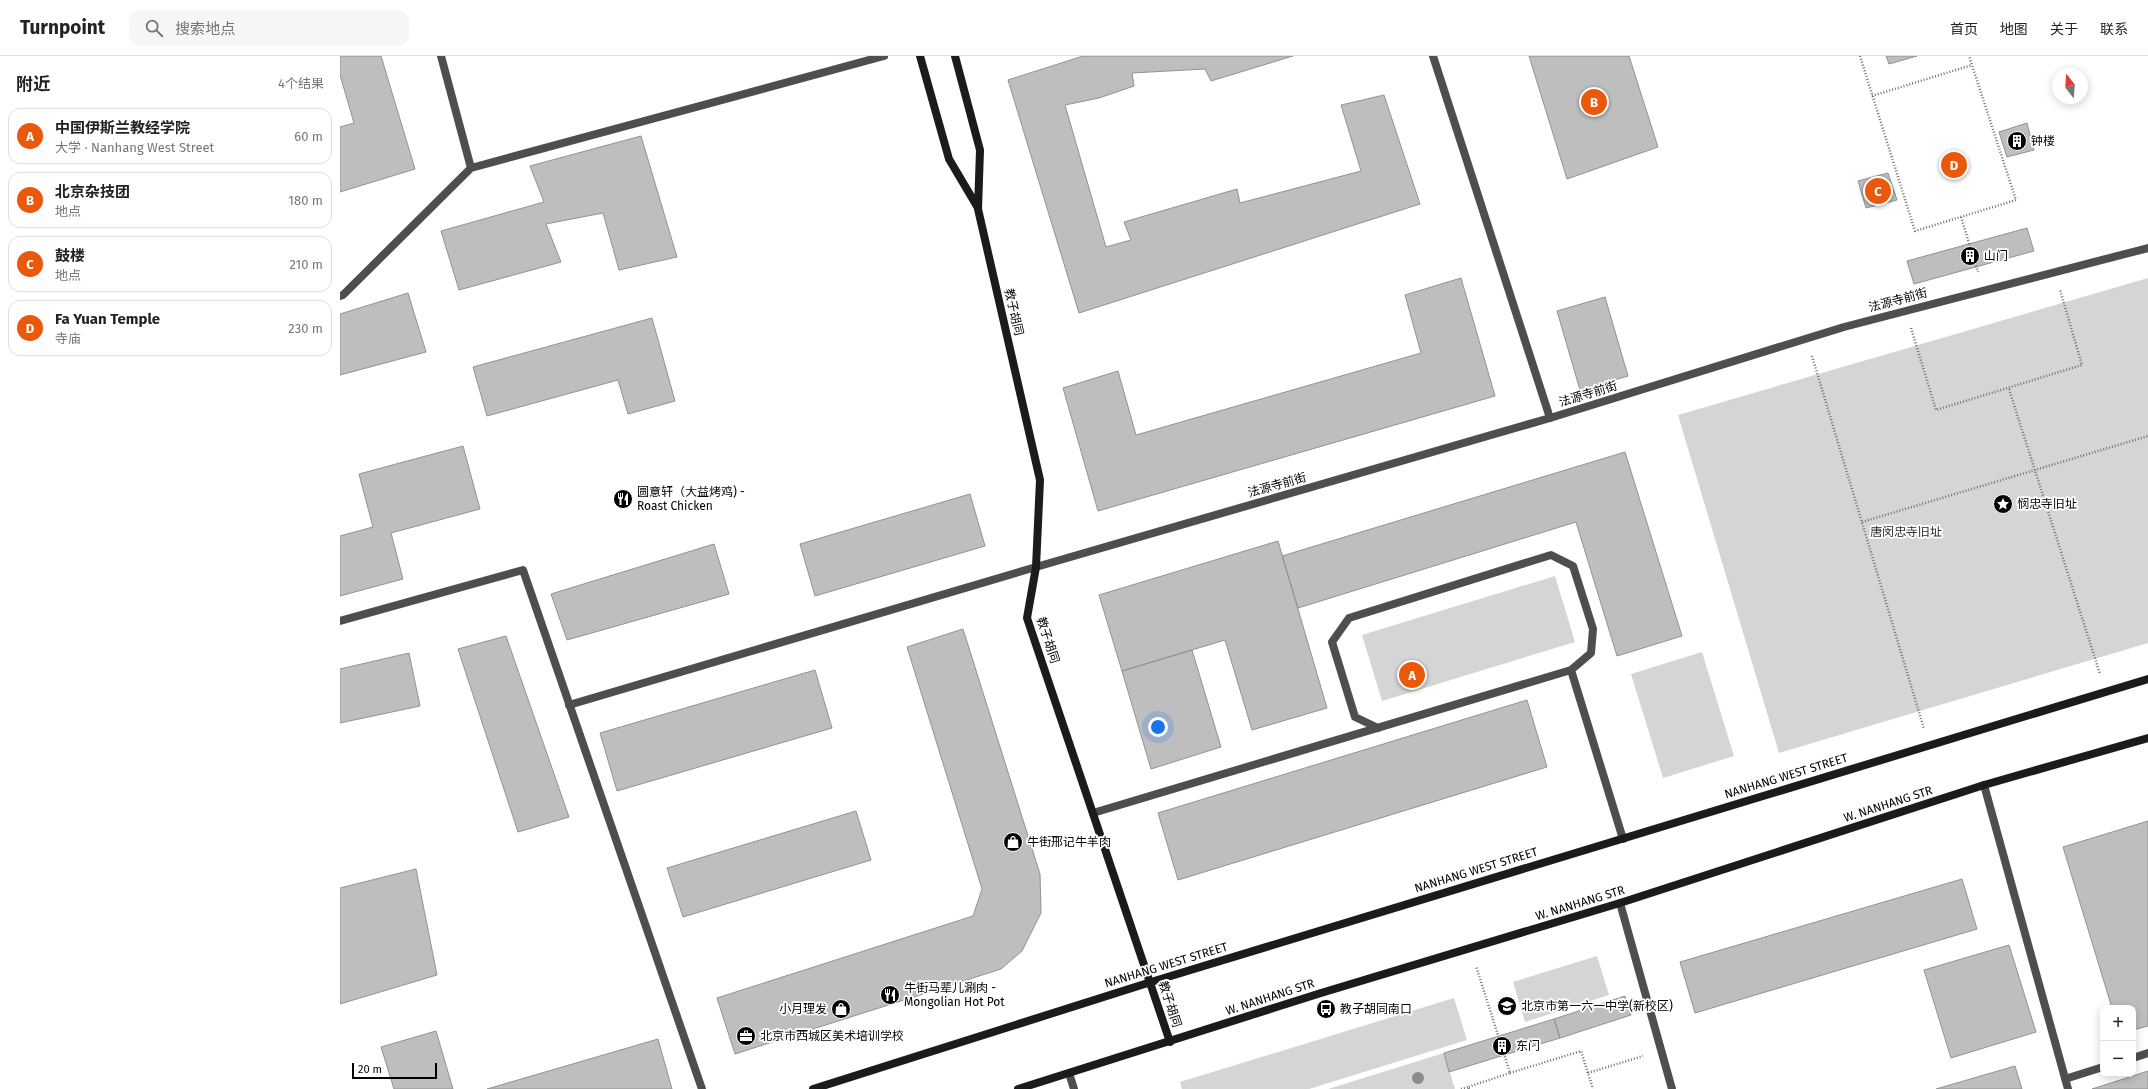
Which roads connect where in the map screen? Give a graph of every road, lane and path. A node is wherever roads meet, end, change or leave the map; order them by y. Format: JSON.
{"nodes":[{"id":1,"x":441,"y":56,"type":"edge"},
{"id":2,"x":884,"y":56,"type":"edge"},
{"id":3,"x":920,"y":56,"type":"edge"},
{"id":4,"x":955,"y":56,"type":"edge"},
{"id":5,"x":1432,"y":56,"type":"edge"},
{"id":6,"x":1860,"y":56,"type":"edge"},
{"id":7,"x":1969,"y":56,"type":"edge"},
{"id":8,"x":1972,"y":65,"type":"junction"},
{"id":9,"x":1872,"y":96,"type":"junction"},
{"id":10,"x":471,"y":168,"type":"junction"},
{"id":11,"x":978,"y":209,"type":"junction"},
{"id":12,"x":1961,"y":217,"type":"junction"},
{"id":13,"x":2148,"y":248,"type":"edge"},
{"id":14,"x":2054,"y":272,"type":"junction"},
{"id":15,"x":1983,"y":290,"type":"junction"},
{"id":16,"x":340,"y":296,"type":"edge"},
{"id":17,"x":1906,"y":311,"type":"junction"},
{"id":18,"x":1806,"y":339,"type":"junction"},
{"id":19,"x":2010,"y":388,"type":"junction"},
{"id":20,"x":1550,"y":418,"type":"junction"},
{"id":21,"x":2148,"y":436,"type":"edge"},
{"id":22,"x":2035,"y":470,"type":"junction"},
{"id":23,"x":1862,"y":522,"type":"junction"},
{"id":24,"x":1036,"y":567,"type":"junction"},
{"id":25,"x":340,"y":621,"type":"edge"},
{"id":26,"x":1571,"y":670,"type":"junction"},
{"id":27,"x":2148,"y":679,"type":"edge"},
{"id":28,"x":2106,"y":692,"type":"junction"},
{"id":29,"x":569,"y":706,"type":"junction"},
{"id":30,"x":1378,"y":728,"type":"junction"},
{"id":31,"x":2148,"y":738,"type":"edge"},
{"id":32,"x":1929,"y":746,"type":"junction"},
{"id":33,"x":1984,"y":785,"type":"junction"},
{"id":34,"x":1093,"y":813,"type":"junction"},
{"id":35,"x":1623,"y":839,"type":"junction"},
{"id":36,"x":1620,"y":903,"type":"junction"},
{"id":37,"x":1470,"y":948,"type":"junction"},
{"id":38,"x":1151,"y":982,"type":"junction"},
{"id":39,"x":1170,"y":1042,"type":"junction"},
{"id":40,"x":2148,"y":1053,"type":"edge"},
{"id":41,"x":1643,"y":1056,"type":"dead end"},
{"id":42,"x":2136,"y":1057,"type":"edge"},
{"id":43,"x":2100,"y":1068,"type":"edge"},
{"id":44,"x":1069,"y":1073,"type":"junction"},
{"id":45,"x":1510,"y":1074,"type":"junction"},
{"id":46,"x":1588,"y":1074,"type":"junction"},
{"id":47,"x":2065,"y":1079,"type":"junction"},
{"id":48,"x":1469,"y":1088,"type":"edge"},
{"id":49,"x":702,"y":1089,"type":"edge"},
{"id":50,"x":813,"y":1089,"type":"edge"},
{"id":51,"x":1018,"y":1089,"type":"edge"},
{"id":52,"x":1074,"y":1089,"type":"edge"},
{"id":53,"x":1461,"y":1089,"type":"edge"},
{"id":54,"x":1593,"y":1089,"type":"edge"},
{"id":55,"x":1672,"y":1089,"type":"edge"},
{"id":56,"x":2068,"y":1089,"type":"edge"}],
"edges":[{"from":1,"to":10,"type":"street"},
{"from":2,"to":10,"type":"street"},
{"from":3,"to":11,"type":"main road","name":"教子胡同"},
{"from":4,"to":11,"type":"main road","name":"教子胡同"},
{"from":5,"to":20,"type":"street"},
{"from":6,"to":9,"type":"path"},
{"from":7,"to":8,"type":"path"},
{"from":8,"to":9,"type":"path"},
{"from":8,"to":12,"type":"path"},
{"from":9,"to":12,"type":"path"},
{"from":10,"to":16,"type":"street"},
{"from":11,"to":24,"type":"main road","name":"教子胡同"},
{"from":12,"to":15,"type":"path"},
{"from":13,"to":14,"type":"street","name":"法源寺前街"},
{"from":14,"to":15,"type":"street","name":"法源寺前街"},
{"from":14,"to":19,"type":"path"},
{"from":15,"to":17,"type":"street","name":"法源寺前街"},
{"from":17,"to":18,"type":"street","name":"法源寺前街"},
{"from":17,"to":19,"type":"path"},
{"from":18,"to":20,"type":"street","name":"法源寺前街"},
{"from":18,"to":23,"type":"path"},
{"from":19,"to":22,"type":"path"},
{"from":20,"to":24,"type":"street","name":"法源寺前街"},
{"from":21,"to":22,"type":"path"},
{"from":22,"to":23,"type":"path"},
{"from":22,"to":28,"type":"path"},
{"from":23,"to":32,"type":"path"},
{"from":24,"to":29,"type":"street","name":"法源寺前街"},
{"from":24,"to":34,"type":"main road","name":"教子胡同"},
{"from":25,"to":29,"type":"street"},
{"from":26,"to":30,"type":"street"},
{"from":26,"to":30,"type":"street"},
{"from":26,"to":35,"type":"street"},
{"from":27,"to":28,"type":"main road","name":"NANHANG WEST STREET"},
{"from":28,"to":32,"type":"main road","name":"NANHANG WEST STREET"},
{"from":29,"to":49,"type":"street"},
{"from":30,"to":34,"type":"street"},
{"from":31,"to":33,"type":"main road","name":"W. NANHANG STR"},
{"from":32,"to":35,"type":"main road","name":"NANHANG WEST STREET"},
{"from":33,"to":36,"type":"main road","name":"W. NANHANG STR"},
{"from":33,"to":47,"type":"street"},
{"from":34,"to":38,"type":"main road","name":"教子胡同"},
{"from":35,"to":38,"type":"main road","name":"NANHANG WEST STREET"},
{"from":36,"to":37,"type":"main road","name":"W. NANHANG STR"},
{"from":36,"to":55,"type":"street"},
{"from":37,"to":39,"type":"main road","name":"W. NANHANG STR"},
{"from":37,"to":45,"type":"path"},
{"from":38,"to":39,"type":"main road","name":"教子胡同"},
{"from":38,"to":50,"type":"main road","name":"NANHANG WEST STREET"},
{"from":39,"to":44,"type":"main road","name":"W. NANHANG STR"},
{"from":40,"to":42,"type":"street"},
{"from":41,"to":46,"type":"path"},
{"from":43,"to":47,"type":"street"},
{"from":44,"to":51,"type":"main road","name":"W. NANHANG STR"},
{"from":44,"to":52,"type":"street"},
{"from":45,"to":46,"type":"path"},
{"from":45,"to":48,"type":"path"},
{"from":46,"to":54,"type":"path"},
{"from":47,"to":56,"type":"street"},
{"from":48,"to":53,"type":"path"}]}
